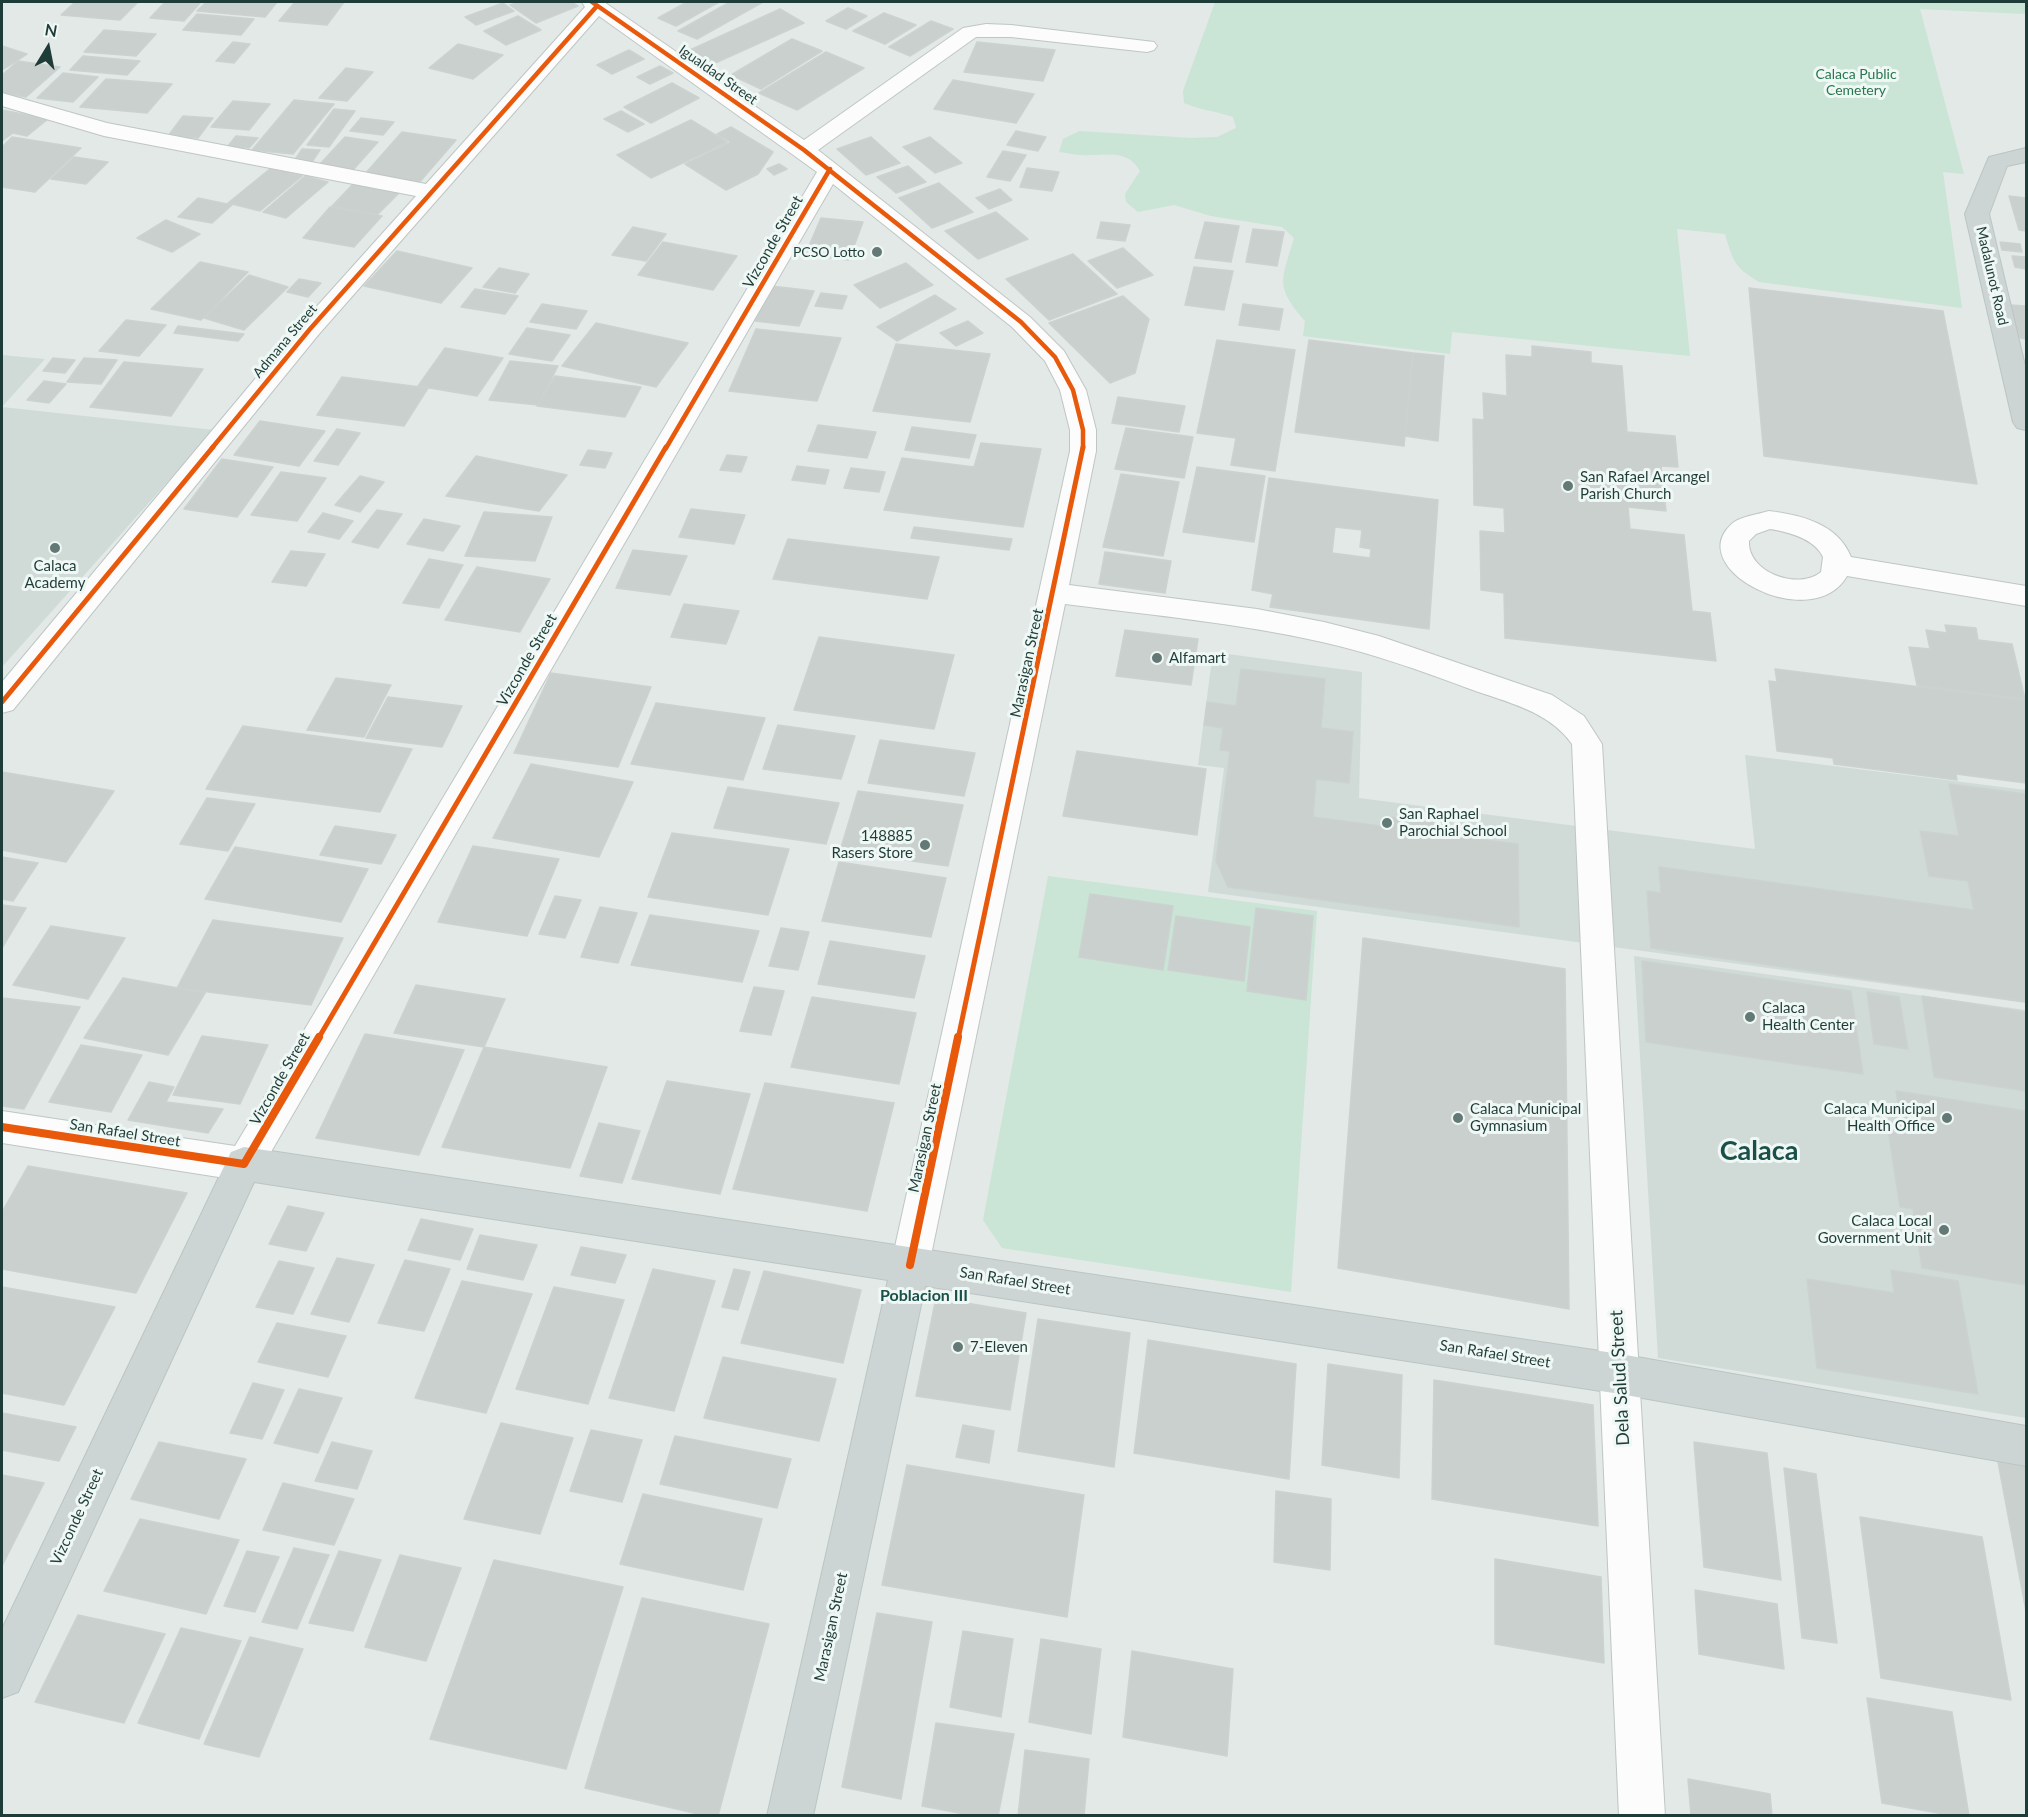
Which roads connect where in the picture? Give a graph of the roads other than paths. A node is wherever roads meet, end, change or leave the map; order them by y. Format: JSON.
{"nodes":[{"id":1,"x":595,"y":4,"type":"edge"},
{"id":2,"x":1147,"y":46,"type":"dead end"},
{"id":3,"x":2,"y":99,"type":"edge"},
{"id":4,"x":804,"y":150,"type":"junction"},
{"id":5,"x":2026,"y":155,"type":"edge"},
{"id":6,"x":830,"y":169,"type":"junction"},
{"id":7,"x":432,"y":192,"type":"junction"},
{"id":8,"x":2026,"y":422,"type":"edge"},
{"id":9,"x":1838,"y":565,"type":"dead end"},
{"id":10,"x":1054,"y":593,"type":"junction"},
{"id":11,"x":2026,"y":596,"type":"edge"},
{"id":12,"x":2,"y":702,"type":"edge"},
{"id":13,"x":2,"y":1127,"type":"edge"},
{"id":14,"x":244,"y":1164,"type":"junction"},
{"id":15,"x":910,"y":1265,"type":"junction"},
{"id":16,"x":1620,"y":1374,"type":"junction"},
{"id":17,"x":2026,"y":1446,"type":"edge"},
{"id":18,"x":2,"y":1676,"type":"edge"},
{"id":19,"x":789,"y":1815,"type":"edge"},
{"id":20,"x":1641,"y":1815,"type":"edge"}],
"edges":[{"from":1,"to":4,"type":"street","name":"Igualdad Street"},
{"from":1,"to":7,"type":"street","name":"Admana Street"},
{"from":2,"to":4,"type":"street"},
{"from":3,"to":7,"type":"street"},
{"from":4,"to":6,"type":"street","name":"Igualdad Street"},
{"from":5,"to":8,"type":"main road","name":"Madalunot Road"},
{"from":6,"to":10,"type":"street","name":"Marasigan Street"},
{"from":6,"to":14,"type":"street","name":"Vizconde Street"},
{"from":7,"to":12,"type":"street","name":"Admana Street"},
{"from":9,"to":11,"type":"street"},
{"from":10,"to":15,"type":"street","name":"Marasigan Street"},
{"from":10,"to":16,"type":"street","name":"Dela Salud Street"},
{"from":13,"to":14,"type":"street","name":"San Rafael Street"},
{"from":14,"to":15,"type":"main road","name":"San Rafael Street"},
{"from":14,"to":18,"type":"main road","name":"Vizconde Street"},
{"from":15,"to":16,"type":"main road","name":"San Rafael Street"},
{"from":15,"to":19,"type":"main road","name":"Marasigan Street"},
{"from":16,"to":17,"type":"main road","name":"San Rafael Street"},
{"from":16,"to":20,"type":"street","name":"Dela Salud Street"}]}
